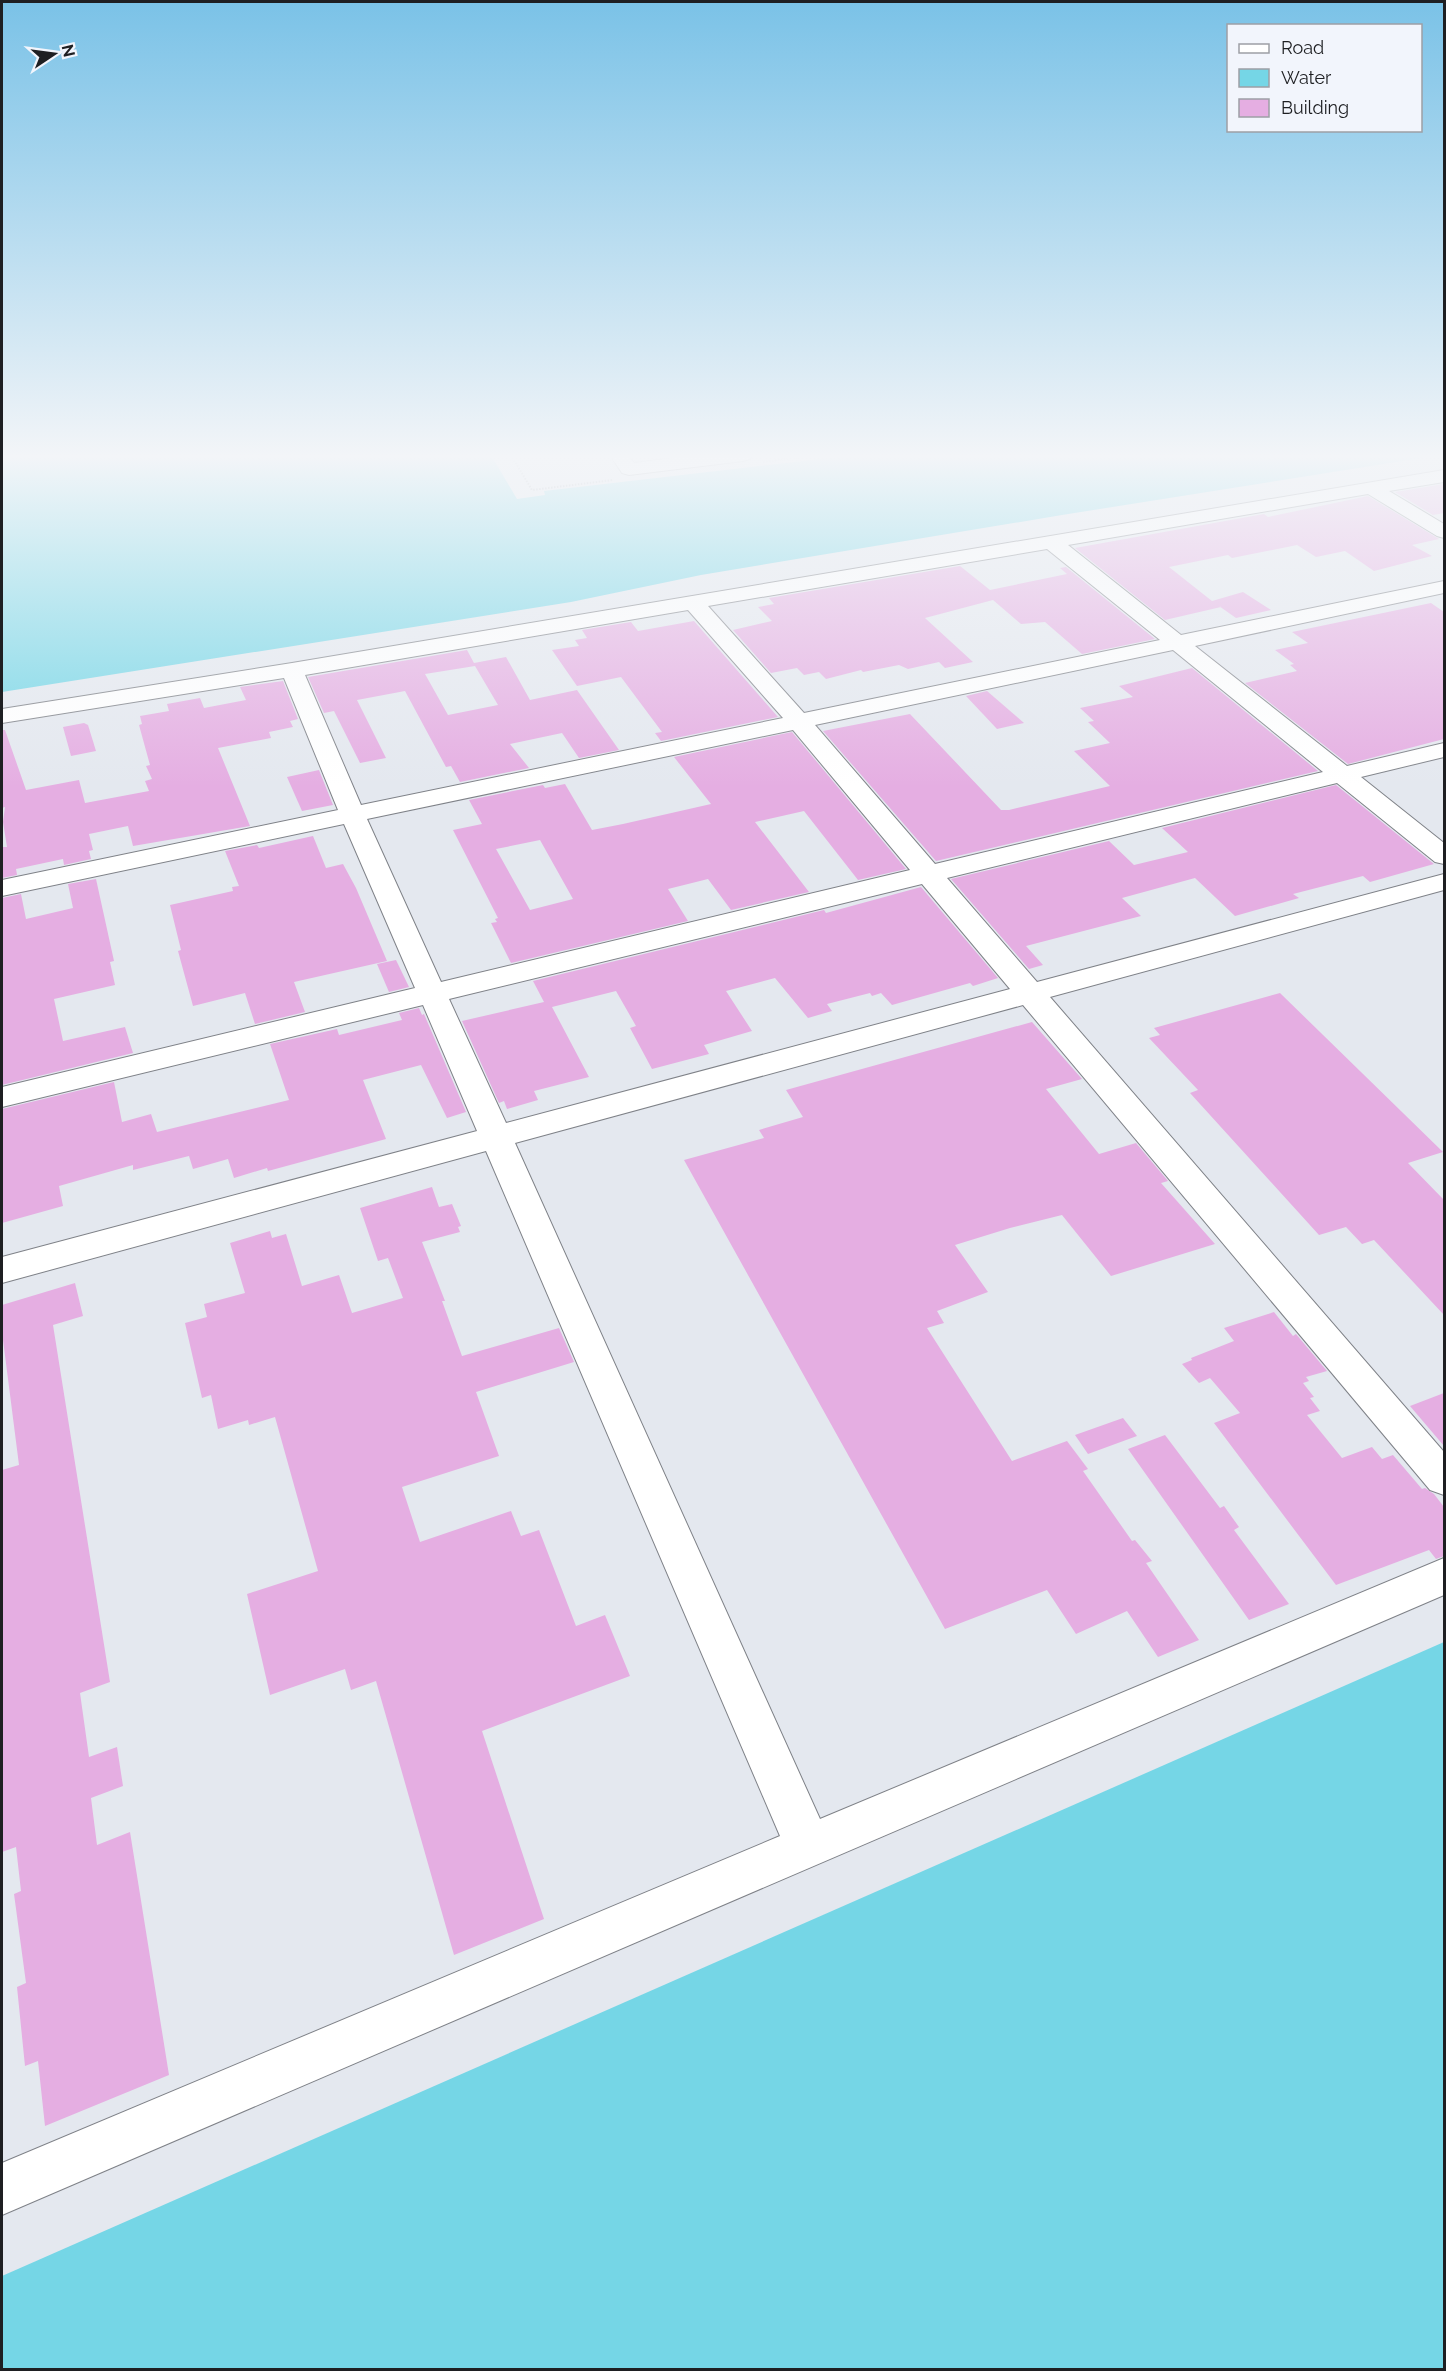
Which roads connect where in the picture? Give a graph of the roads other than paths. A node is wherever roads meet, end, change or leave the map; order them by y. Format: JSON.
{"nodes":[{"id":1,"x":906,"y":566,"type":"edge"},
{"id":2,"x":1081,"y":566,"type":"edge"},
{"id":3,"x":1444,"y":587,"type":"edge"},
{"id":4,"x":693,"y":602,"type":"junction"},
{"id":5,"x":1177,"y":642,"type":"junction"},
{"id":6,"x":292,"y":670,"type":"junction"},
{"id":7,"x":2,"y":716,"type":"edge"},
{"id":8,"x":798,"y":721,"type":"junction"},
{"id":9,"x":1444,"y":750,"type":"edge"},
{"id":10,"x":1343,"y":774,"type":"junction"},
{"id":11,"x":352,"y":814,"type":"junction"},
{"id":12,"x":1444,"y":856,"type":"edge"},
{"id":13,"x":928,"y":874,"type":"junction"},
{"id":14,"x":1444,"y":882,"type":"edge"},
{"id":15,"x":2,"y":888,"type":"edge"},
{"id":16,"x":431,"y":993,"type":"junction"},
{"id":17,"x":1031,"y":994,"type":"junction"},
{"id":18,"x":2,"y":1097,"type":"edge"},
{"id":19,"x":496,"y":1137,"type":"junction"},
{"id":20,"x":2,"y":1269,"type":"edge"},
{"id":21,"x":1444,"y":1479,"type":"edge"},
{"id":22,"x":1444,"y":1576,"type":"edge"},
{"id":23,"x":808,"y":1846,"type":"junction"},
{"id":24,"x":2,"y":2189,"type":"edge"}],
"edges":[{"from":1,"to":4,"type":"street"},
{"from":2,"to":5,"type":"street"},
{"from":3,"to":5,"type":"street"},
{"from":4,"to":6,"type":"street"},
{"from":4,"to":8,"type":"street"},
{"from":5,"to":8,"type":"street"},
{"from":5,"to":10,"type":"street"},
{"from":6,"to":7,"type":"street"},
{"from":6,"to":11,"type":"street"},
{"from":8,"to":11,"type":"street"},
{"from":8,"to":13,"type":"street"},
{"from":9,"to":10,"type":"street"},
{"from":10,"to":12,"type":"street"},
{"from":10,"to":13,"type":"street"},
{"from":11,"to":15,"type":"street"},
{"from":11,"to":16,"type":"street"},
{"from":13,"to":16,"type":"street"},
{"from":13,"to":17,"type":"street"},
{"from":14,"to":17,"type":"street"},
{"from":16,"to":18,"type":"street"},
{"from":16,"to":19,"type":"street"},
{"from":17,"to":19,"type":"street"},
{"from":17,"to":21,"type":"street"},
{"from":19,"to":20,"type":"street"},
{"from":19,"to":23,"type":"street"},
{"from":22,"to":23,"type":"street"},
{"from":23,"to":24,"type":"street"}]}
